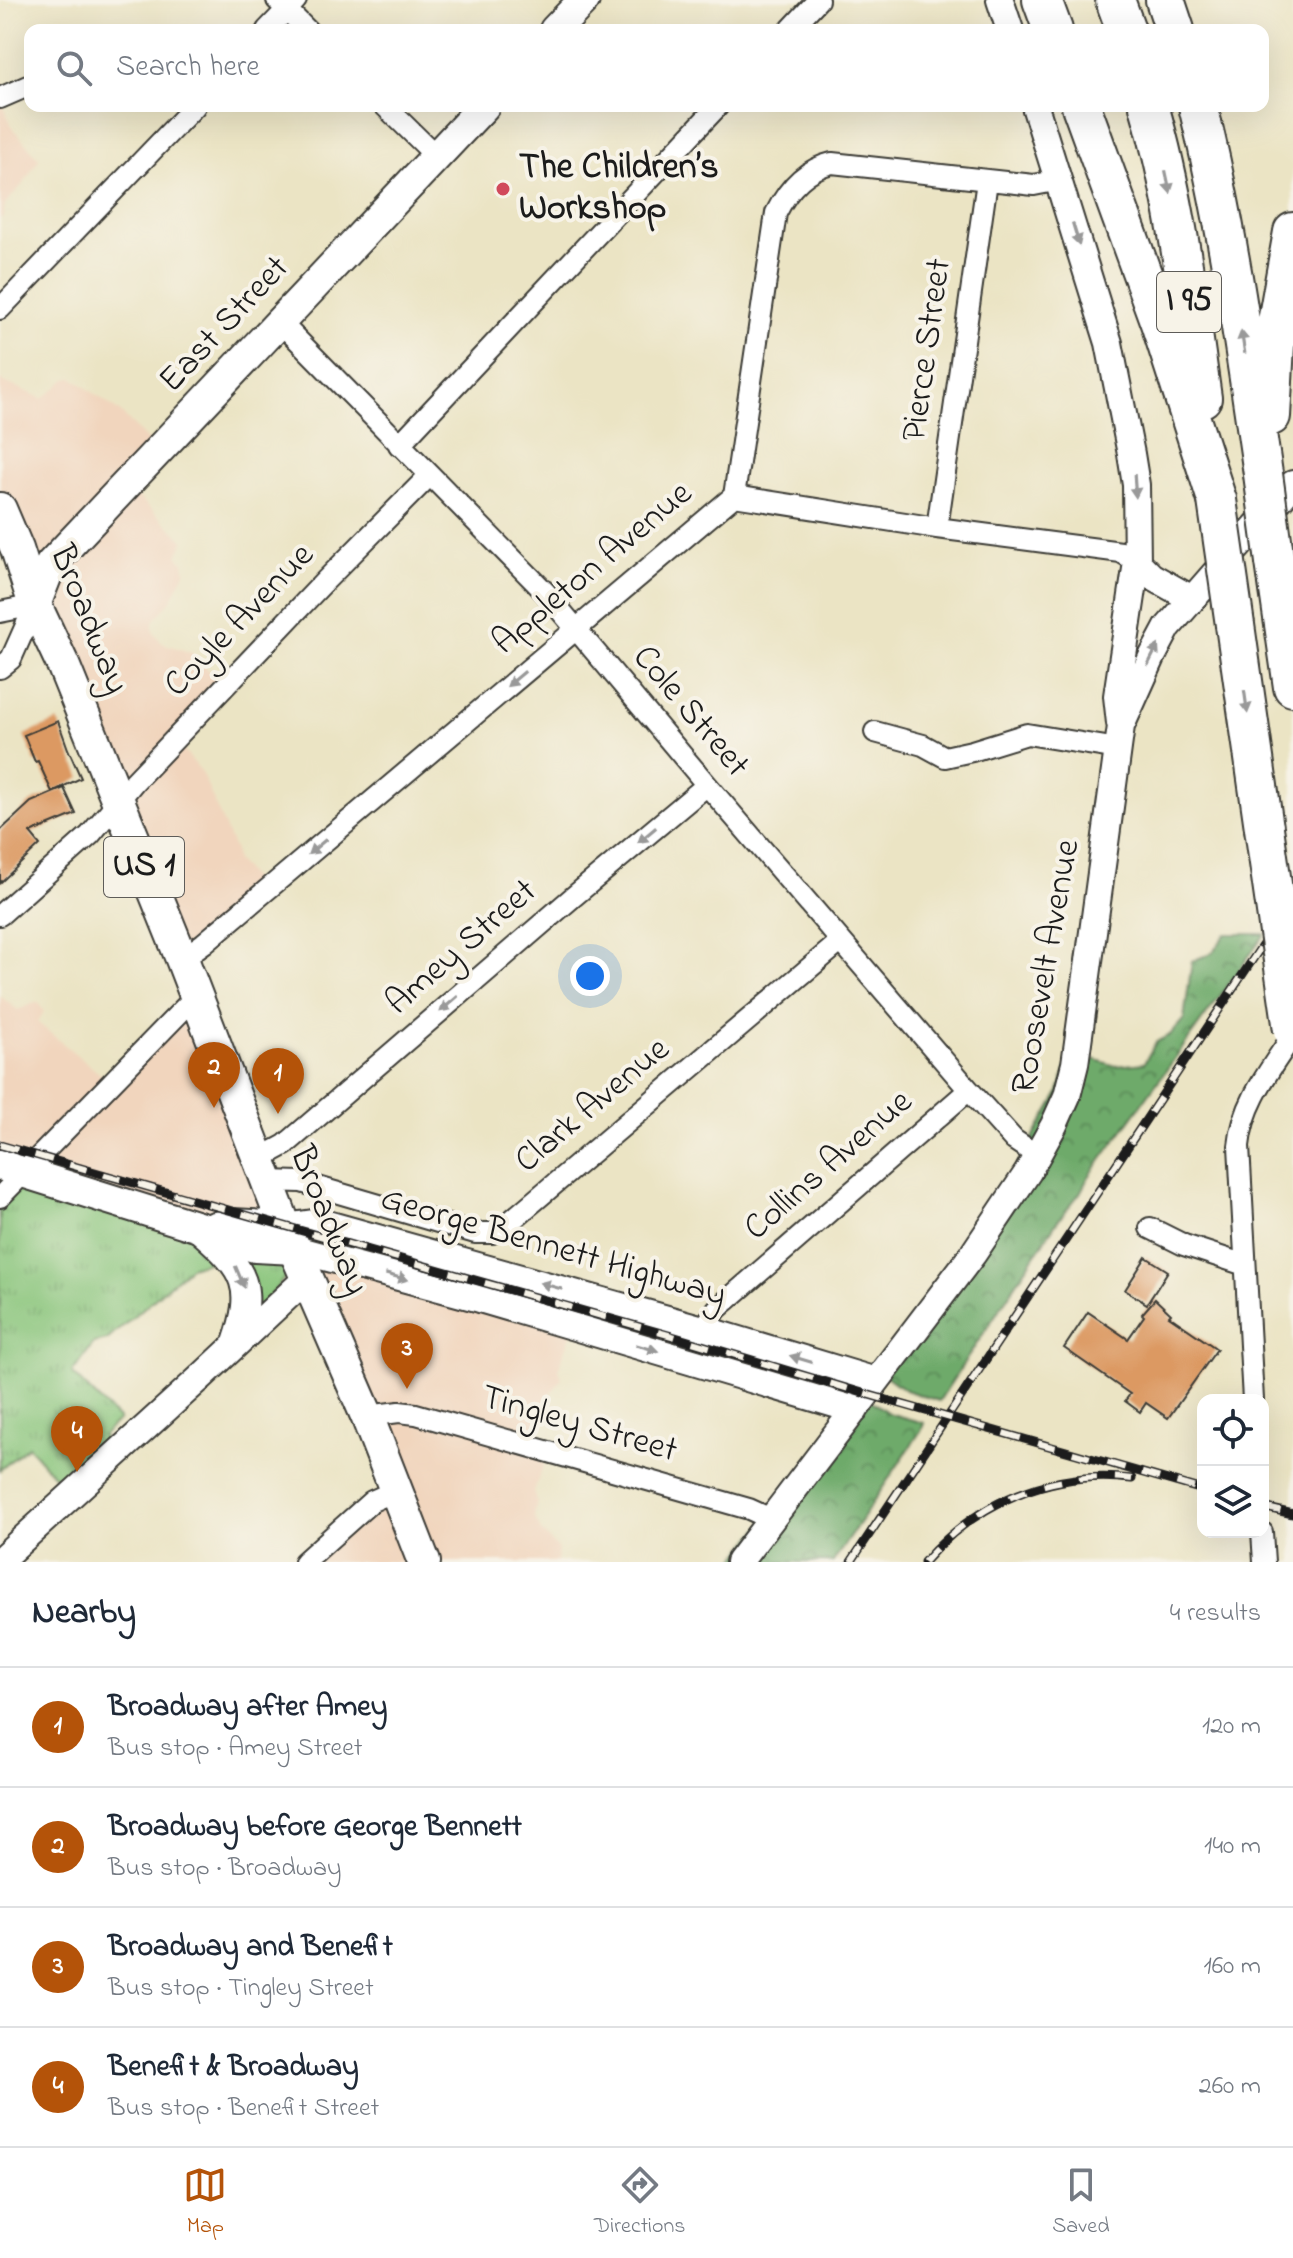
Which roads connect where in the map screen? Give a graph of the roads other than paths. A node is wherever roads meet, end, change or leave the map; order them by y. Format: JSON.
{"nodes":[{"id":1,"x":584,"y":0,"type":"edge"},
{"id":2,"x":818,"y":0,"type":"edge"},
{"id":3,"x":1000,"y":0,"type":"edge"},
{"id":4,"x":1042,"y":0,"type":"edge"},
{"id":5,"x":1115,"y":0,"type":"edge"},
{"id":6,"x":1165,"y":0,"type":"edge"},
{"id":7,"x":286,"y":3,"type":"edge"},
{"id":8,"x":271,"y":24,"type":"edge"},
{"id":9,"x":302,"y":24,"type":"edge"},
{"id":10,"x":561,"y":24,"type":"edge"},
{"id":11,"x":796,"y":24,"type":"edge"},
{"id":12,"x":1008,"y":24,"type":"edge"},
{"id":13,"x":1051,"y":24,"type":"edge"},
{"id":14,"x":1124,"y":24,"type":"edge"},
{"id":15,"x":1173,"y":24,"type":"edge"},
{"id":16,"x":24,"y":88,"type":"edge"},
{"id":17,"x":0,"y":98,"type":"edge"},
{"id":18,"x":189,"y":112,"type":"edge"},
{"id":19,"x":391,"y":112,"type":"edge"},
{"id":20,"x":478,"y":112,"type":"edge"},
{"id":21,"x":712,"y":112,"type":"edge"},
{"id":22,"x":1037,"y":112,"type":"edge"},
{"id":23,"x":1083,"y":112,"type":"edge"},
{"id":24,"x":1151,"y":112,"type":"edge"},
{"id":25,"x":1199,"y":112,"type":"edge"},
{"id":26,"x":436,"y":156,"type":"junction"},
{"id":27,"x":1060,"y":180,"type":"junction"},
{"id":28,"x":987,"y":181,"type":"junction"},
{"id":29,"x":1293,"y":232,"type":"edge"},
{"id":30,"x":0,"y":309,"type":"edge"},
{"id":31,"x":280,"y":322,"type":"junction"},
{"id":32,"x":399,"y":445,"type":"junction"},
{"id":33,"x":429,"y":476,"type":"junction"},
{"id":34,"x":1278,"y":479,"type":"edge"},
{"id":35,"x":734,"y":496,"type":"junction"},
{"id":36,"x":1217,"y":500,"type":"junction"},
{"id":37,"x":0,"y":509,"type":"edge"},
{"id":38,"x":937,"y":528,"type":"junction"},
{"id":39,"x":1137,"y":562,"type":"junction"},
{"id":40,"x":1192,"y":599,"type":"junction"},
{"id":41,"x":35,"y":605,"type":"junction"},
{"id":42,"x":0,"y":612,"type":"edge"},
{"id":43,"x":575,"y":629,"type":"junction"},
{"id":44,"x":0,"y":668,"type":"edge"},
{"id":45,"x":1293,"y":687,"type":"edge"},
{"id":46,"x":875,"y":732,"type":"dead end"},
{"id":47,"x":1120,"y":738,"type":"junction"},
{"id":48,"x":707,"y":785,"type":"junction"},
{"id":49,"x":117,"y":801,"type":"junction"},
{"id":50,"x":0,"y":915,"type":"edge"},
{"id":51,"x":840,"y":942,"type":"junction"},
{"id":52,"x":182,"y":959,"type":"junction"},
{"id":53,"x":196,"y":996,"type":"junction"},
{"id":54,"x":1293,"y":1033,"type":"edge"},
{"id":55,"x":969,"y":1090,"type":"junction"},
{"id":56,"x":1038,"y":1156,"type":"junction"},
{"id":57,"x":12,"y":1168,"type":"edge"},
{"id":58,"x":264,"y":1170,"type":"junction"},
{"id":59,"x":0,"y":1197,"type":"edge"},
{"id":60,"x":199,"y":1227,"type":"junction"},
{"id":61,"x":1150,"y":1228,"type":"dead end"},
{"id":62,"x":296,"y":1251,"type":"junction"},
{"id":63,"x":1245,"y":1265,"type":"junction"},
{"id":64,"x":703,"y":1329,"type":"junction"},
{"id":65,"x":235,"y":1346,"type":"junction"},
{"id":66,"x":876,"y":1381,"type":"junction"},
{"id":67,"x":1253,"y":1394,"type":"edge"},
{"id":68,"x":855,"y":1410,"type":"junction"},
{"id":69,"x":367,"y":1416,"type":"junction"},
{"id":70,"x":395,"y":1491,"type":"junction"},
{"id":71,"x":771,"y":1519,"type":"junction"},
{"id":72,"x":1262,"y":1538,"type":"edge"},
{"id":73,"x":0,"y":1560,"type":"edge"},
{"id":74,"x":304,"y":1562,"type":"edge"},
{"id":75,"x":424,"y":1562,"type":"edge"},
{"id":76,"x":739,"y":1562,"type":"edge"},
{"id":77,"x":1264,"y":1562,"type":"edge"}],
"edges":[{"from":1,"to":10,"type":"main road"},
{"from":2,"to":11,"type":"street"},
{"from":3,"to":12,"type":"street"},
{"from":4,"to":13,"type":"highway"},
{"from":5,"to":14,"type":"highway"},
{"from":6,"to":15,"type":"highway"},
{"from":7,"to":8,"type":"street"},
{"from":7,"to":9,"type":"street"},
{"from":16,"to":17,"type":"street"},
{"from":18,"to":30,"type":"street"},
{"from":19,"to":26,"type":"street"},
{"from":20,"to":26,"type":"main road","name":"East Street"},
{"from":21,"to":32,"type":"street"},
{"from":22,"to":27,"type":"street"},
{"from":23,"to":36,"type":"highway"},
{"from":24,"to":36,"type":"highway","number":"I 95","one_way":true},
{"from":34,"to":25,"type":"highway","number":"I 95","one_way":true},
{"from":26,"to":31,"type":"main road","name":"East Street"},
{"from":27,"to":28,"type":"street"},
{"from":27,"to":39,"type":"street","one_way":true},
{"from":28,"to":35,"type":"street"},
{"from":28,"to":38,"type":"street","name":"Pierce Street"},
{"from":29,"to":34,"type":"highway"},
{"from":31,"to":32,"type":"street","name":"Cole Street"},
{"from":31,"to":41,"type":"main road","name":"East Street"},
{"from":32,"to":33,"type":"street","name":"Cole Street"},
{"from":33,"to":43,"type":"street","name":"Cole Street"},
{"from":33,"to":49,"type":"street","name":"Coyle Avenue"},
{"from":34,"to":40,"type":"street","name":"Roosevelt Avenue"},
{"from":34,"to":45,"type":"highway","number":"I 95","bridge":true},
{"from":35,"to":38,"type":"street","name":"Appleton Avenue"},
{"from":35,"to":43,"type":"street","name":"Appleton Avenue"},
{"from":36,"to":54,"type":"highway","number":"I 95","one_way":true,"bridge":true},
{"from":37,"to":41,"type":"main road","name":"Broadway","number":"US 1"},
{"from":38,"to":39,"type":"street","name":"Appleton Avenue"},
{"from":39,"to":40,"type":"street"},
{"from":39,"to":47,"type":"street"},
{"from":47,"to":40,"type":"street","name":"Roosevelt Avenue","one_way":true},
{"from":41,"to":42,"type":"street"},
{"from":41,"to":44,"type":"street"},
{"from":41,"to":49,"type":"main road","name":"Broadway","number":"US 1"},
{"from":43,"to":48,"type":"street","name":"Cole Street"},
{"from":43,"to":52,"type":"street","name":"Appleton Avenue","one_way":true},
{"from":46,"to":47,"type":"street"},
{"from":47,"to":56,"type":"street","name":"Roosevelt Avenue"},
{"from":48,"to":51,"type":"street","name":"Cole Street"},
{"from":48,"to":58,"type":"street","name":"Amey Street","one_way":true},
{"from":49,"to":50,"type":"street","name":"Coyle Avenue"},
{"from":49,"to":52,"type":"main road","name":"Broadway","number":"US 1"},
{"from":51,"to":55,"type":"street","name":"Cole Street"},
{"from":51,"to":58,"type":"street","name":"Clark Avenue"},
{"from":52,"to":53,"type":"main road","name":"Broadway","number":"US 1"},
{"from":53,"to":57,"type":"street"},
{"from":53,"to":58,"type":"main road","name":"Broadway","number":"US 1"},
{"from":54,"to":63,"type":"street"},
{"from":55,"to":56,"type":"street","name":"Cole Street"},
{"from":55,"to":64,"type":"street","name":"Collins Avenue"},
{"from":56,"to":66,"type":"street","name":"Roosevelt Avenue"},
{"from":57,"to":59,"type":"street"},
{"from":57,"to":60,"type":"main road","name":"George Bennett Highway"},
{"from":58,"to":62,"type":"main road","name":"Broadway","number":"US 1"},
{"from":60,"to":62,"type":"main road","name":"George Bennett Highway"},
{"from":60,"to":65,"type":"street","one_way":true},
{"from":61,"to":63,"type":"street"},
{"from":64,"to":62,"type":"street","name":"George Bennett Highway","one_way":true},
{"from":62,"to":65,"type":"street"},
{"from":62,"to":68,"type":"street","name":"George Bennett Highway","one_way":true},
{"from":62,"to":69,"type":"main road","name":"Broadway","number":"US 1"},
{"from":63,"to":67,"type":"street"},
{"from":66,"to":64,"type":"street","name":"George Bennett Highway","one_way":true},
{"from":65,"to":73,"type":"street"},
{"from":66,"to":68,"type":"street","name":"Roosevelt Avenue"},
{"from":68,"to":71,"type":"street","name":"Roosevelt Avenue"},
{"from":69,"to":70,"type":"main road","name":"Broadway","number":"US 1"},
{"from":69,"to":71,"type":"street","name":"Tingley Street"},
{"from":70,"to":74,"type":"street"},
{"from":70,"to":75,"type":"main road","name":"Broadway","number":"US 1"},
{"from":71,"to":76,"type":"street","name":"Roosevelt Avenue"},
{"from":72,"to":77,"type":"street"}]}
